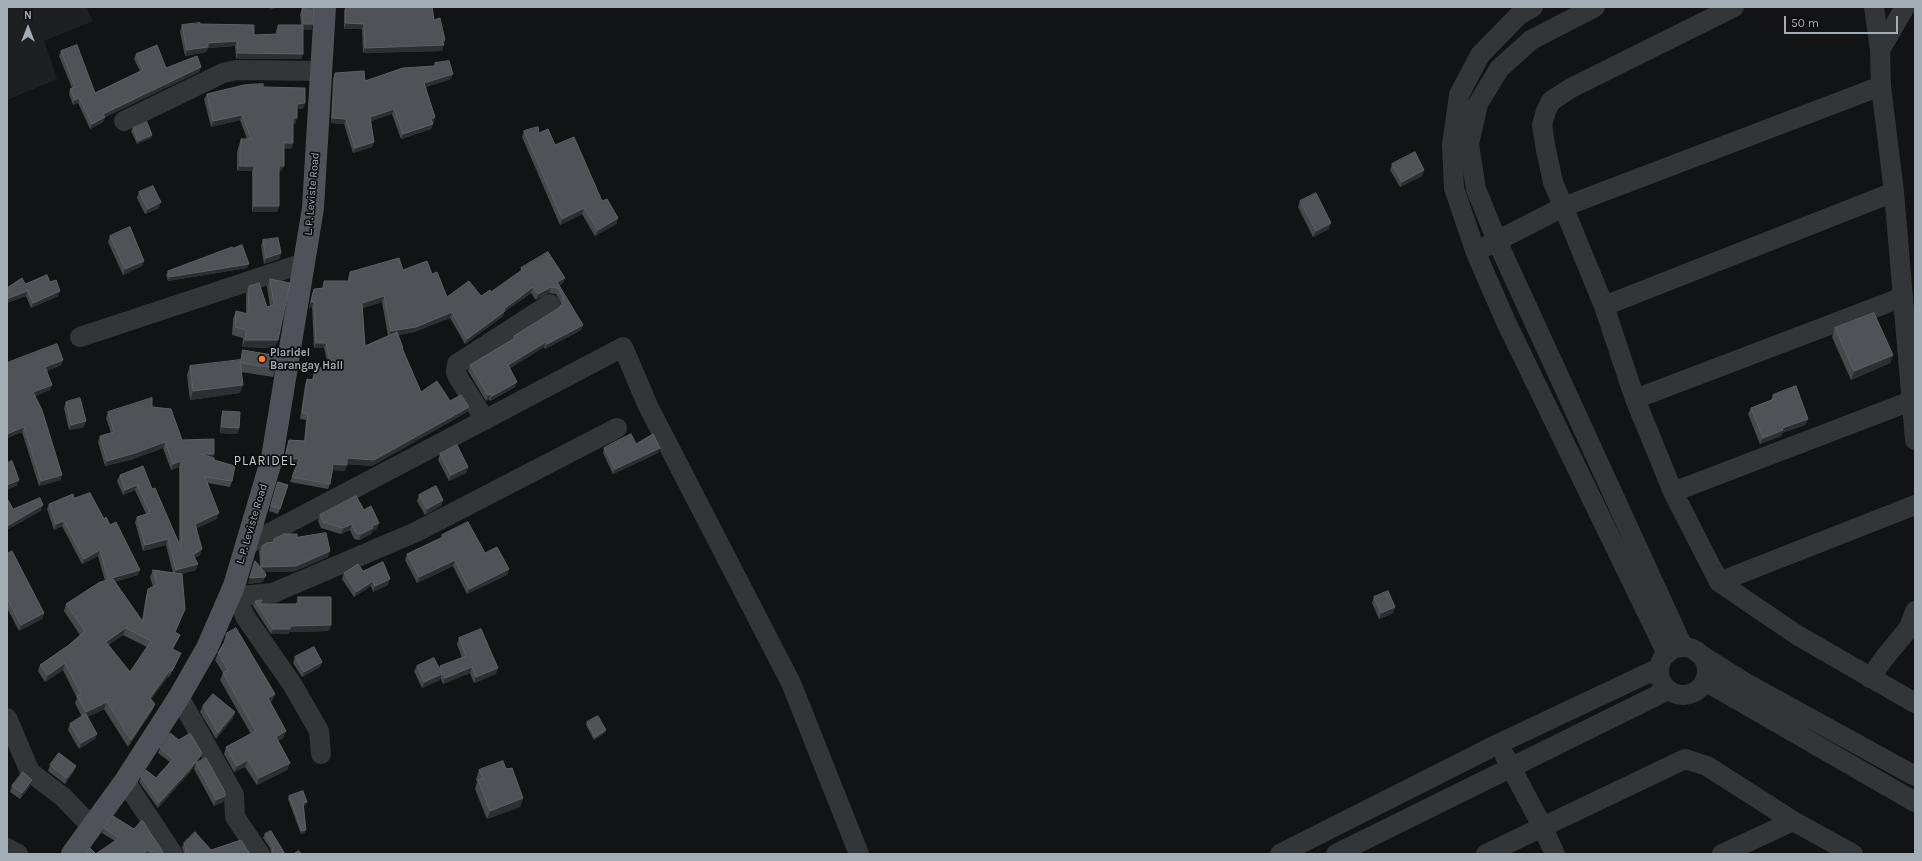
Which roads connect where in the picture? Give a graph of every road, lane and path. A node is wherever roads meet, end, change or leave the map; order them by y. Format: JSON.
{"nodes":[{"id":1,"x":325,"y":7,"type":"edge"},
{"id":2,"x":1532,"y":7,"type":"edge"},
{"id":3,"x":1595,"y":7,"type":"edge"},
{"id":4,"x":1734,"y":7,"type":"edge"},
{"id":5,"x":1874,"y":7,"type":"edge"},
{"id":6,"x":1905,"y":7,"type":"edge"},
{"id":7,"x":1880,"y":50,"type":"junction"},
{"id":8,"x":321,"y":71,"type":"junction"},
{"id":9,"x":1881,"y":86,"type":"junction"},
{"id":10,"x":124,"y":121,"type":"dead end"},
{"id":11,"x":1894,"y":192,"type":"junction"},
{"id":12,"x":1563,"y":207,"type":"junction"},
{"id":13,"x":1497,"y":241,"type":"junction"},
{"id":14,"x":1476,"y":253,"type":"junction"},
{"id":15,"x":304,"y":263,"type":"junction"},
{"id":16,"x":1903,"y":297,"type":"junction"},
{"id":17,"x":550,"y":304,"type":"dead end"},
{"id":18,"x":1604,"y":306,"type":"junction"},
{"id":19,"x":80,"y":337,"type":"dead end"},
{"id":20,"x":1635,"y":399,"type":"junction"},
{"id":21,"x":1911,"y":401,"type":"junction"},
{"id":22,"x":485,"y":420,"type":"junction"},
{"id":23,"x":617,"y":428,"type":"dead end"},
{"id":24,"x":1915,"y":440,"type":"edge"},
{"id":25,"x":1673,"y":492,"type":"junction"},
{"id":26,"x":1915,"y":505,"type":"edge"},
{"id":27,"x":245,"y":546,"type":"junction"},
{"id":28,"x":1719,"y":582,"type":"junction"},
{"id":29,"x":233,"y":597,"type":"junction"},
{"id":30,"x":1915,"y":611,"type":"edge"},
{"id":31,"x":1677,"y":656,"type":"junction"},
{"id":32,"x":1870,"y":678,"type":"junction"},
{"id":33,"x":1705,"y":681,"type":"junction"},
{"id":34,"x":1668,"y":690,"type":"junction"},
{"id":35,"x":179,"y":697,"type":"junction"},
{"id":36,"x":1915,"y":703,"type":"edge"},
{"id":37,"x":7,"y":718,"type":"edge"},
{"id":38,"x":1498,"y":744,"type":"junction"},
{"id":39,"x":320,"y":754,"type":"dead end"},
{"id":40,"x":1512,"y":768,"type":"junction"},
{"id":41,"x":1915,"y":776,"type":"edge"},
{"id":42,"x":125,"y":781,"type":"junction"},
{"id":43,"x":1915,"y":802,"type":"edge"},
{"id":44,"x":1793,"y":821,"type":"junction"},
{"id":45,"x":91,"y":826,"type":"junction"},
{"id":46,"x":1542,"y":826,"type":"junction"},
{"id":47,"x":7,"y":848,"type":"edge"},
{"id":48,"x":18,"y":854,"type":"edge"},
{"id":49,"x":72,"y":854,"type":"edge"},
{"id":50,"x":173,"y":854,"type":"edge"},
{"id":51,"x":260,"y":854,"type":"edge"},
{"id":52,"x":859,"y":854,"type":"edge"},
{"id":53,"x":1280,"y":854,"type":"edge"},
{"id":54,"x":1336,"y":854,"type":"edge"},
{"id":55,"x":1486,"y":854,"type":"edge"},
{"id":56,"x":1555,"y":854,"type":"edge"},
{"id":57,"x":1722,"y":854,"type":"edge"},
{"id":58,"x":1853,"y":854,"type":"edge"}],
"edges":[{"from":1,"to":8,"type":"main road","name":"L. P. Leviste Road"},
{"from":2,"to":14,"type":"street"},
{"from":3,"to":13,"type":"street"},
{"from":4,"to":12,"type":"street"},
{"from":5,"to":7,"type":"street"},
{"from":6,"to":7,"type":"street"},
{"from":7,"to":9,"type":"street"},
{"from":8,"to":10,"type":"street"},
{"from":8,"to":15,"type":"main road","name":"L. P. Leviste Road"},
{"from":9,"to":11,"type":"street"},
{"from":9,"to":12,"type":"street"},
{"from":11,"to":16,"type":"street"},
{"from":11,"to":18,"type":"street"},
{"from":12,"to":13,"type":"street"},
{"from":12,"to":18,"type":"street"},
{"from":13,"to":14,"type":"street"},
{"from":13,"to":31,"type":"street"},
{"from":14,"to":31,"type":"street"},
{"from":15,"to":19,"type":"street"},
{"from":15,"to":27,"type":"main road","name":"L. P. Leviste Road"},
{"from":16,"to":20,"type":"street"},
{"from":16,"to":21,"type":"street"},
{"from":17,"to":22,"type":"street"},
{"from":18,"to":20,"type":"street"},
{"from":20,"to":25,"type":"street"},
{"from":21,"to":24,"type":"street"},
{"from":21,"to":25,"type":"street"},
{"from":22,"to":27,"type":"street"},
{"from":22,"to":52,"type":"street"},
{"from":23,"to":29,"type":"street"},
{"from":25,"to":28,"type":"street"},
{"from":26,"to":28,"type":"street"},
{"from":27,"to":29,"type":"main road","name":"L. P. Leviste Road"},
{"from":28,"to":32,"type":"street"},
{"from":29,"to":35,"type":"main road","name":"L. P. Leviste Road"},
{"from":29,"to":39,"type":"street"},
{"from":30,"to":32,"type":"street"},
{"from":31,"to":33,"type":"street"},
{"from":31,"to":34,"type":"street"},
{"from":31,"to":38,"type":"street"},
{"from":31,"to":41,"type":"street"},
{"from":32,"to":36,"type":"street"},
{"from":33,"to":34,"type":"street"},
{"from":33,"to":43,"type":"street"},
{"from":34,"to":40,"type":"street"},
{"from":35,"to":42,"type":"main road","name":"L. P. Leviste Road"},
{"from":35,"to":51,"type":"street"},
{"from":37,"to":45,"type":"street"},
{"from":38,"to":40,"type":"street"},
{"from":38,"to":53,"type":"street"},
{"from":40,"to":46,"type":"street"},
{"from":40,"to":54,"type":"street"},
{"from":42,"to":45,"type":"main road","name":"L. P. Leviste Road"},
{"from":42,"to":50,"type":"street"},
{"from":44,"to":46,"type":"street"},
{"from":44,"to":57,"type":"street"},
{"from":44,"to":58,"type":"street"},
{"from":45,"to":49,"type":"main road","name":"L. P. Leviste Road"},
{"from":46,"to":55,"type":"street"},
{"from":46,"to":56,"type":"street"},
{"from":47,"to":48,"type":"street"}]}
